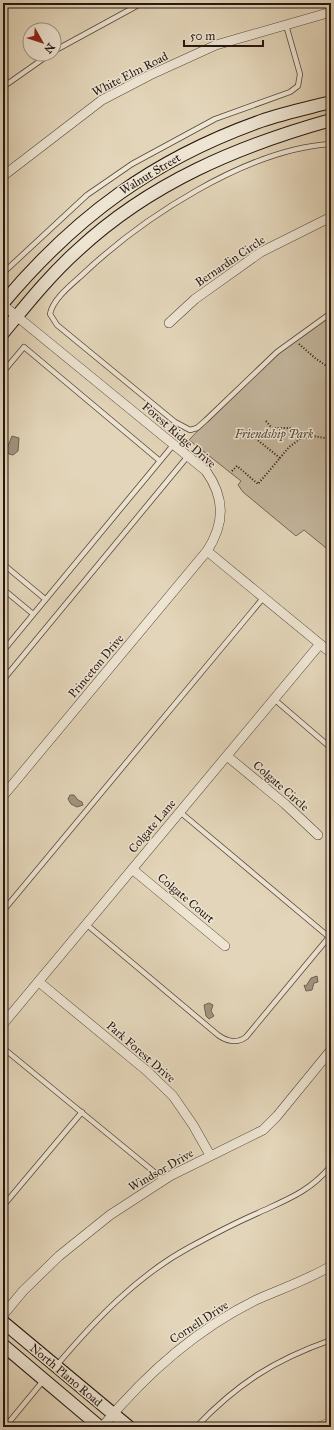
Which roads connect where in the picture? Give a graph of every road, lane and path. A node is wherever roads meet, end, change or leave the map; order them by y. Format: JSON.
{"nodes":[{"id":1,"x":6,"y":3,"type":"edge"},
{"id":2,"x":142,"y":3,"type":"edge"},
{"id":3,"x":328,"y":3,"type":"edge"},
{"id":4,"x":3,"y":5,"type":"edge"},
{"id":5,"x":331,"y":13,"type":"edge"},
{"id":6,"x":286,"y":25,"type":"junction"},
{"id":7,"x":62,"y":47,"type":"edge"},
{"id":8,"x":39,"y":62,"type":"edge"},
{"id":9,"x":3,"y":87,"type":"edge"},
{"id":10,"x":331,"y":102,"type":"edge"},
{"id":11,"x":331,"y":120,"type":"edge"},
{"id":12,"x":331,"y":144,"type":"edge"},
{"id":13,"x":3,"y":176,"type":"edge"},
{"id":14,"x":331,"y":218,"type":"edge"},
{"id":15,"x":3,"y":272,"type":"edge"},
{"id":16,"x":3,"y":304,"type":"edge"},
{"id":17,"x":331,"y":313,"type":"edge"},
{"id":18,"x":17,"y":316,"type":"junction"},
{"id":19,"x":169,"y":323,"type":"dead end"},
{"id":20,"x":3,"y":333,"type":"edge"},
{"id":21,"x":295,"y":338,"type":"junction"},
{"id":22,"x":331,"y":361,"type":"edge"},
{"id":23,"x":328,"y":367,"type":"junction"},
{"id":24,"x":331,"y":369,"type":"edge"},
{"id":25,"x":3,"y":372,"type":"edge"},
{"id":26,"x":266,"y":421,"type":"dead end"},
{"id":27,"x":238,"y":438,"type":"dead end"},
{"id":28,"x":300,"y":439,"type":"junction"},
{"id":29,"x":331,"y":439,"type":"edge"},
{"id":30,"x":174,"y":444,"type":"junction"},
{"id":31,"x":189,"y":456,"type":"junction"},
{"id":32,"x":280,"y":458,"type":"junction"},
{"id":33,"x":160,"y":461,"type":"junction"},
{"id":34,"x":232,"y":471,"type":"dead end"},
{"id":35,"x":207,"y":551,"type":"junction"},
{"id":36,"x":3,"y":564,"type":"edge"},
{"id":37,"x":3,"y":589,"type":"edge"},
{"id":38,"x":264,"y":597,"type":"junction"},
{"id":39,"x":45,"y":599,"type":"junction"},
{"id":40,"x":33,"y":614,"type":"junction"},
{"id":41,"x":320,"y":644,"type":"junction"},
{"id":42,"x":3,"y":651,"type":"edge"},
{"id":43,"x":331,"y":653,"type":"edge"},
{"id":44,"x":3,"y":680,"type":"edge"},
{"id":45,"x":274,"y":699,"type":"junction"},
{"id":46,"x":331,"y":748,"type":"edge"},
{"id":47,"x":227,"y":756,"type":"junction"},
{"id":48,"x":3,"y":796,"type":"edge"},
{"id":49,"x":180,"y":812,"type":"junction"},
{"id":50,"x":318,"y":835,"type":"dead end"},
{"id":51,"x":132,"y":869,"type":"junction"},
{"id":52,"x":3,"y":911,"type":"edge"},
{"id":53,"x":86,"y":924,"type":"junction"},
{"id":54,"x":330,"y":936,"type":"edge"},
{"id":55,"x":225,"y":946,"type":"dead end"},
{"id":56,"x":39,"y":982,"type":"junction"},
{"id":57,"x":3,"y":1024,"type":"edge"},
{"id":58,"x":3,"y":1048,"type":"edge"},
{"id":59,"x":331,"y":1050,"type":"edge"},
{"id":60,"x":82,"y":1112,"type":"junction"},
{"id":61,"x":210,"y":1155,"type":"junction"},
{"id":62,"x":331,"y":1166,"type":"edge"},
{"id":63,"x":164,"y":1180,"type":"junction"},
{"id":64,"x":3,"y":1206,"type":"edge"},
{"id":65,"x":331,"y":1266,"type":"edge"},
{"id":66,"x":3,"y":1315,"type":"edge"},
{"id":67,"x":3,"y":1322,"type":"edge"},
{"id":68,"x":331,"y":1340,"type":"edge"},
{"id":69,"x":3,"y":1345,"type":"edge"},
{"id":70,"x":56,"y":1366,"type":"junction"},
{"id":71,"x":44,"y":1380,"type":"junction"},
{"id":72,"x":113,"y":1414,"type":"junction"},
{"id":73,"x":331,"y":1422,"type":"edge"},
{"id":74,"x":5,"y":1427,"type":"edge"},
{"id":75,"x":101,"y":1427,"type":"edge"},
{"id":76,"x":129,"y":1427,"type":"edge"},
{"id":77,"x":196,"y":1427,"type":"edge"},
{"id":78,"x":319,"y":1427,"type":"edge"}],
"edges":[{"from":1,"to":4,"type":"street"},
{"from":2,"to":7,"type":"lane"},
{"from":3,"to":5,"type":"street"},
{"from":5,"to":6,"type":"street","name":"White Elm Road"},
{"from":6,"to":13,"type":"street","name":"White Elm Road"},
{"from":6,"to":15,"type":"lane"},
{"from":8,"to":9,"type":"lane"},
{"from":10,"to":16,"type":"main road","name":"Walnut Street"},
{"from":11,"to":18,"type":"main road","name":"Walnut Street"},
{"from":12,"to":21,"type":"lane"},
{"from":14,"to":19,"type":"street","name":"Bernardin Circle"},
{"from":16,"to":18,"type":"street","name":"Forest Ridge Drive"},
{"from":17,"to":21,"type":"lane"},
{"from":18,"to":20,"type":"main road","name":"Walnut Street"},
{"from":18,"to":30,"type":"street","name":"Forest Ridge Drive"},
{"from":21,"to":23,"type":"path"},
{"from":22,"to":23,"type":"path"},
{"from":23,"to":24,"type":"path"},
{"from":25,"to":33,"type":"lane"},
{"from":26,"to":28,"type":"path"},
{"from":27,"to":32,"type":"path"},
{"from":28,"to":29,"type":"path"},
{"from":28,"to":32,"type":"path"},
{"from":30,"to":31,"type":"street","name":"Forest Ridge Drive"},
{"from":30,"to":33,"type":"lane"},
{"from":31,"to":35,"type":"street","name":"Forest Ridge Drive"},
{"from":31,"to":44,"type":"lane"},
{"from":32,"to":34,"type":"path"},
{"from":33,"to":39,"type":"lane"},
{"from":35,"to":38,"type":"street"},
{"from":35,"to":48,"type":"street","name":"Princeton Drive"},
{"from":36,"to":39,"type":"lane"},
{"from":37,"to":40,"type":"lane"},
{"from":38,"to":41,"type":"street"},
{"from":38,"to":52,"type":"lane"},
{"from":39,"to":40,"type":"lane"},
{"from":40,"to":42,"type":"lane"},
{"from":41,"to":43,"type":"street"},
{"from":41,"to":45,"type":"street","name":"Colgate Lane"},
{"from":45,"to":46,"type":"lane"},
{"from":45,"to":47,"type":"street","name":"Colgate Lane"},
{"from":47,"to":49,"type":"street","name":"Colgate Lane"},
{"from":47,"to":50,"type":"street","name":"Colgate Circle"},
{"from":49,"to":51,"type":"street","name":"Colgate Lane"},
{"from":49,"to":54,"type":"lane"},
{"from":51,"to":53,"type":"street","name":"Colgate Lane"},
{"from":51,"to":55,"type":"street","name":"Colgate Court"},
{"from":53,"to":54,"type":"lane"},
{"from":53,"to":56,"type":"street","name":"Colgate Lane"},
{"from":56,"to":57,"type":"street","name":"Colgate Lane"},
{"from":56,"to":61,"type":"street","name":"Park Forest Drive"},
{"from":58,"to":60,"type":"lane"},
{"from":59,"to":61,"type":"street","name":"Windsor Drive"},
{"from":60,"to":63,"type":"lane"},
{"from":60,"to":64,"type":"lane"},
{"from":61,"to":63,"type":"street","name":"Windsor Drive"},
{"from":62,"to":70,"type":"lane"},
{"from":63,"to":66,"type":"street","name":"Windsor Drive"},
{"from":65,"to":72,"type":"street","name":"Cornell Drive"},
{"from":67,"to":70,"type":"main road","name":"North Plano Road"},
{"from":68,"to":77,"type":"lane"},
{"from":69,"to":71,"type":"main road","name":"North Plano Road"},
{"from":70,"to":72,"type":"main road","name":"North Plano Road"},
{"from":71,"to":74,"type":"lane"},
{"from":71,"to":75,"type":"main road","name":"North Plano Road"},
{"from":72,"to":75,"type":"street","name":"Cornell Drive"},
{"from":72,"to":76,"type":"main road","name":"North Plano Road"},
{"from":73,"to":78,"type":"street"}]}
